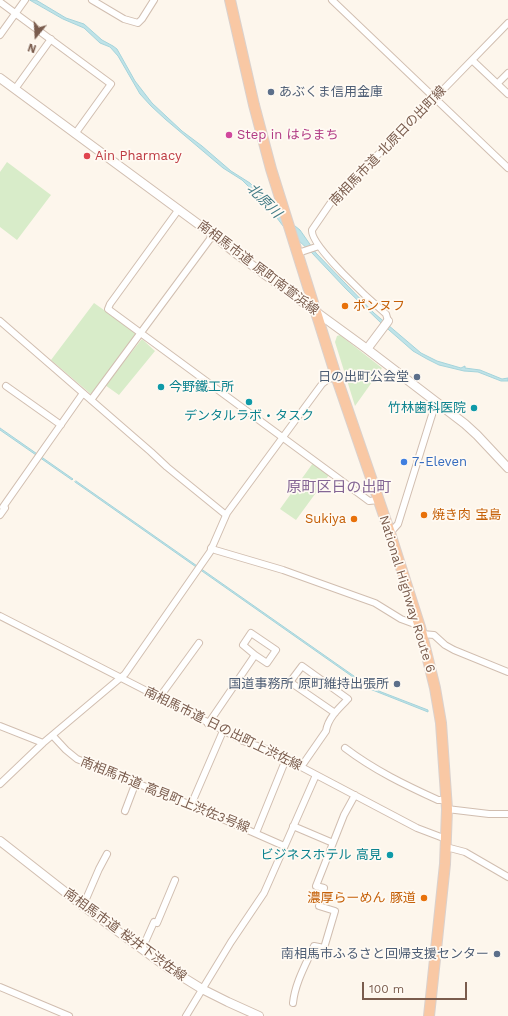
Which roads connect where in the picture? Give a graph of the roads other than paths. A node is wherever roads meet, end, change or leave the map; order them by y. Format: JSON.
{"nodes":[{"id":1,"x":25,"y":0,"type":"edge"},
{"id":2,"x":92,"y":0,"type":"edge"},
{"id":3,"x":154,"y":0,"type":"edge"},
{"id":4,"x":230,"y":0,"type":"edge"},
{"id":5,"x":332,"y":0,"type":"edge"},
{"id":6,"x":0,"y":2,"type":"edge"},
{"id":7,"x":15,"y":13,"type":"junction"},
{"id":8,"x":508,"y":23,"type":"edge"},
{"id":9,"x":0,"y":35,"type":"edge"},
{"id":10,"x":51,"y":39,"type":"junction"},
{"id":11,"x":472,"y":60,"type":"junction"},
{"id":12,"x":508,"y":73,"type":"edge"},
{"id":13,"x":0,"y":78,"type":"edge"},
{"id":14,"x":498,"y":83,"type":"junction"},
{"id":15,"x":15,"y":89,"type":"junction"},
{"id":16,"x":508,"y":94,"type":"edge"},
{"id":17,"x":436,"y":98,"type":"junction"},
{"id":18,"x":75,"y":134,"type":"junction"},
{"id":19,"x":508,"y":168,"type":"edge"},
{"id":20,"x":179,"y":210,"type":"junction"},
{"id":21,"x":213,"y":235,"type":"junction"},
{"id":22,"x":317,"y":247,"type":"junction"},
{"id":23,"x":296,"y":249,"type":"junction"},
{"id":24,"x":317,"y":312,"type":"junction"},
{"id":25,"x":0,"y":321,"type":"edge"},
{"id":26,"x":388,"y":321,"type":"joint"},
{"id":27,"x":141,"y":333,"type":"junction"},
{"id":28,"x":367,"y":349,"type":"junction"},
{"id":29,"x":336,"y":376,"type":"junction"},
{"id":30,"x":6,"y":386,"type":"dead end"},
{"id":31,"x":84,"y":394,"type":"junction"},
{"id":32,"x":91,"y":400,"type":"junction"},
{"id":33,"x":436,"y":402,"type":"junction"},
{"id":34,"x":61,"y":425,"type":"junction"},
{"id":35,"x":282,"y":437,"type":"junction"},
{"id":36,"x":508,"y":468,"type":"edge"},
{"id":37,"x":379,"y":500,"type":"junction"},
{"id":38,"x":0,"y":515,"type":"edge"},
{"id":39,"x":226,"y":515,"type":"junction"},
{"id":40,"x":390,"y":533,"type":"junction"},
{"id":41,"x":211,"y":548,"type":"junction"},
{"id":42,"x":0,"y":616,"type":"edge"},
{"id":43,"x":421,"y":630,"type":"junction"},
{"id":44,"x":198,"y":643,"type":"dead end"},
{"id":45,"x":255,"y":655,"type":"junction"},
{"id":46,"x":508,"y":672,"type":"edge"},
{"id":47,"x":121,"y":678,"type":"junction"},
{"id":48,"x":159,"y":698,"type":"junction"},
{"id":49,"x":334,"y":713,"type":"junction"},
{"id":50,"x":208,"y":724,"type":"junction"},
{"id":51,"x":0,"y":726,"type":"edge"},
{"id":52,"x":223,"y":730,"type":"junction"},
{"id":53,"x":53,"y":736,"type":"junction"},
{"id":54,"x":43,"y":743,"type":"junction"},
{"id":55,"x":345,"y":748,"type":"dead end"},
{"id":56,"x":286,"y":759,"type":"junction"},
{"id":57,"x":301,"y":767,"type":"junction"},
{"id":58,"x":316,"y":775,"type":"junction"},
{"id":59,"x":136,"y":782,"type":"junction"},
{"id":60,"x":0,"y":784,"type":"edge"},
{"id":61,"x":355,"y":795,"type":"junction"},
{"id":62,"x":447,"y":804,"type":"junction"},
{"id":63,"x":191,"y":805,"type":"junction"},
{"id":64,"x":125,"y":810,"type":"dead end"},
{"id":65,"x":508,"y":814,"type":"edge"},
{"id":66,"x":293,"y":826,"type":"junction"},
{"id":67,"x":256,"y":833,"type":"junction"},
{"id":68,"x":0,"y":841,"type":"edge"},
{"id":69,"x":446,"y":843,"type":"junction"},
{"id":70,"x":332,"y":844,"type":"junction"},
{"id":71,"x":284,"y":846,"type":"junction"},
{"id":72,"x":107,"y":854,"type":"dead end"},
{"id":73,"x":508,"y":877,"type":"edge"},
{"id":74,"x":175,"y":880,"type":"dead end"},
{"id":75,"x":83,"y":906,"type":"junction"},
{"id":76,"x":142,"y":949,"type":"junction"},
{"id":77,"x":0,"y":987,"type":"edge"},
{"id":78,"x":202,"y":989,"type":"junction"},
{"id":79,"x":293,"y":1003,"type":"dead end"},
{"id":80,"x":69,"y":1016,"type":"edge"},
{"id":81,"x":186,"y":1016,"type":"edge"},
{"id":82,"x":259,"y":1016,"type":"edge"},
{"id":83,"x":429,"y":1016,"type":"edge"}],
"edges":[{"from":1,"to":7,"type":"street"},
{"from":2,"to":3,"type":"street"},
{"from":4,"to":23,"type":"highway","name":"National Highway Route 6"},
{"from":5,"to":17,"type":"street"},
{"from":6,"to":7,"type":"street"},
{"from":7,"to":9,"type":"street"},
{"from":7,"to":10,"type":"street"},
{"from":8,"to":11,"type":"street","name":"南相馬市道 北原日の出町線"},
{"from":10,"to":15,"type":"street"},
{"from":10,"to":18,"type":"street"},
{"from":11,"to":14,"type":"street"},
{"from":11,"to":17,"type":"street","name":"南相馬市道 北原日の出町線"},
{"from":12,"to":14,"type":"street"},
{"from":13,"to":15,"type":"street","name":"南相馬市道 原町南萱浜線"},
{"from":14,"to":16,"type":"street"},
{"from":15,"to":18,"type":"street","name":"南相馬市道 原町南萱浜線"},
{"from":17,"to":19,"type":"street"},
{"from":17,"to":22,"type":"street","name":"南相馬市道 北原日の出町線"},
{"from":18,"to":20,"type":"street","name":"南相馬市道 原町南萱浜線"},
{"from":20,"to":21,"type":"street","name":"南相馬市道 原町南萱浜線"},
{"from":20,"to":27,"type":"street"},
{"from":21,"to":24,"type":"street","name":"南相馬市道 原町南萱浜線"},
{"from":21,"to":27,"type":"street"},
{"from":22,"to":23,"type":"street"},
{"from":22,"to":26,"type":"street","name":"南相馬市道 北原日の出町線"},
{"from":23,"to":24,"type":"highway","name":"National Highway Route 6"},
{"from":24,"to":28,"type":"street","name":"南相馬市道 原町南萱浜線"},
{"from":24,"to":29,"type":"highway","name":"National Highway Route 6"},
{"from":25,"to":31,"type":"street"},
{"from":26,"to":28,"type":"street","name":"南相馬市道 北原日の出町線"},
{"from":27,"to":32,"type":"street"},
{"from":27,"to":35,"type":"street"},
{"from":28,"to":33,"type":"street","name":"南相馬市道 原町南萱浜線"},
{"from":29,"to":35,"type":"street"},
{"from":29,"to":37,"type":"highway","name":"National Highway Route 6"},
{"from":30,"to":34,"type":"street"},
{"from":31,"to":32,"type":"street"},
{"from":31,"to":34,"type":"street"},
{"from":32,"to":39,"type":"street"},
{"from":33,"to":36,"type":"street","name":"南相馬市道 原町南萱浜線"},
{"from":33,"to":40,"type":"street"},
{"from":34,"to":38,"type":"street"},
{"from":35,"to":37,"type":"street"},
{"from":35,"to":39,"type":"street"},
{"from":37,"to":40,"type":"highway","name":"National Highway Route 6"},
{"from":39,"to":41,"type":"street"},
{"from":40,"to":43,"type":"highway","name":"National Highway Route 6"},
{"from":41,"to":43,"type":"street"},
{"from":41,"to":47,"type":"street"},
{"from":42,"to":47,"type":"street","name":"南相馬市道 日の出町上渋佐線"},
{"from":43,"to":46,"type":"street"},
{"from":43,"to":62,"type":"highway","name":"National Highway Route 6"},
{"from":44,"to":48,"type":"street"},
{"from":45,"to":45,"type":"street"},
{"from":45,"to":50,"type":"street"},
{"from":47,"to":48,"type":"street","name":"南相馬市道 日の出町上渋佐線"},
{"from":47,"to":53,"type":"street"},
{"from":48,"to":50,"type":"street","name":"南相馬市道 日の出町上渋佐線"},
{"from":49,"to":49,"type":"street"},
{"from":49,"to":57,"type":"street"},
{"from":50,"to":52,"type":"street","name":"南相馬市道 日の出町上渋佐線"},
{"from":51,"to":54,"type":"street"},
{"from":52,"to":56,"type":"street","name":"南相馬市道 日の出町上渋佐線"},
{"from":52,"to":63,"type":"street"},
{"from":53,"to":54,"type":"street"},
{"from":53,"to":59,"type":"street","name":"南相馬市道 高見町上渋佐3号線"},
{"from":54,"to":60,"type":"street"},
{"from":55,"to":62,"type":"street"},
{"from":56,"to":57,"type":"street","name":"南相馬市道 日の出町上渋佐線"},
{"from":56,"to":67,"type":"street"},
{"from":57,"to":58,"type":"street","name":"南相馬市道 日の出町上渋佐線"},
{"from":58,"to":61,"type":"street","name":"南相馬市道 日の出町上渋佐線"},
{"from":58,"to":66,"type":"street"},
{"from":59,"to":63,"type":"street","name":"南相馬市道 高見町上渋佐3号線"},
{"from":59,"to":64,"type":"street"},
{"from":61,"to":69,"type":"street","name":"南相馬市道 日の出町上渋佐線"},
{"from":61,"to":70,"type":"street"},
{"from":62,"to":65,"type":"street"},
{"from":62,"to":69,"type":"highway","name":"National Highway Route 6"},
{"from":63,"to":67,"type":"street","name":"南相馬市道 高見町上渋佐3号線"},
{"from":66,"to":70,"type":"street"},
{"from":66,"to":71,"type":"street"},
{"from":67,"to":71,"type":"street","name":"南相馬市道 高見町上渋佐3号線"},
{"from":68,"to":75,"type":"street","name":"南相馬市道 桜井下渋佐線"},
{"from":69,"to":73,"type":"street","name":"南相馬市道 日の出町上渋佐線"},
{"from":69,"to":83,"type":"highway","name":"National Highway Route 6"},
{"from":70,"to":79,"type":"street"},
{"from":71,"to":78,"type":"street"},
{"from":72,"to":75,"type":"street"},
{"from":74,"to":76,"type":"street"},
{"from":75,"to":76,"type":"street","name":"南相馬市道 桜井下渋佐線"},
{"from":76,"to":78,"type":"street","name":"南相馬市道 桜井下渋佐線"},
{"from":77,"to":80,"type":"street"},
{"from":78,"to":81,"type":"street"},
{"from":78,"to":82,"type":"street","name":"南相馬市道 桜井下渋佐線"}]}
